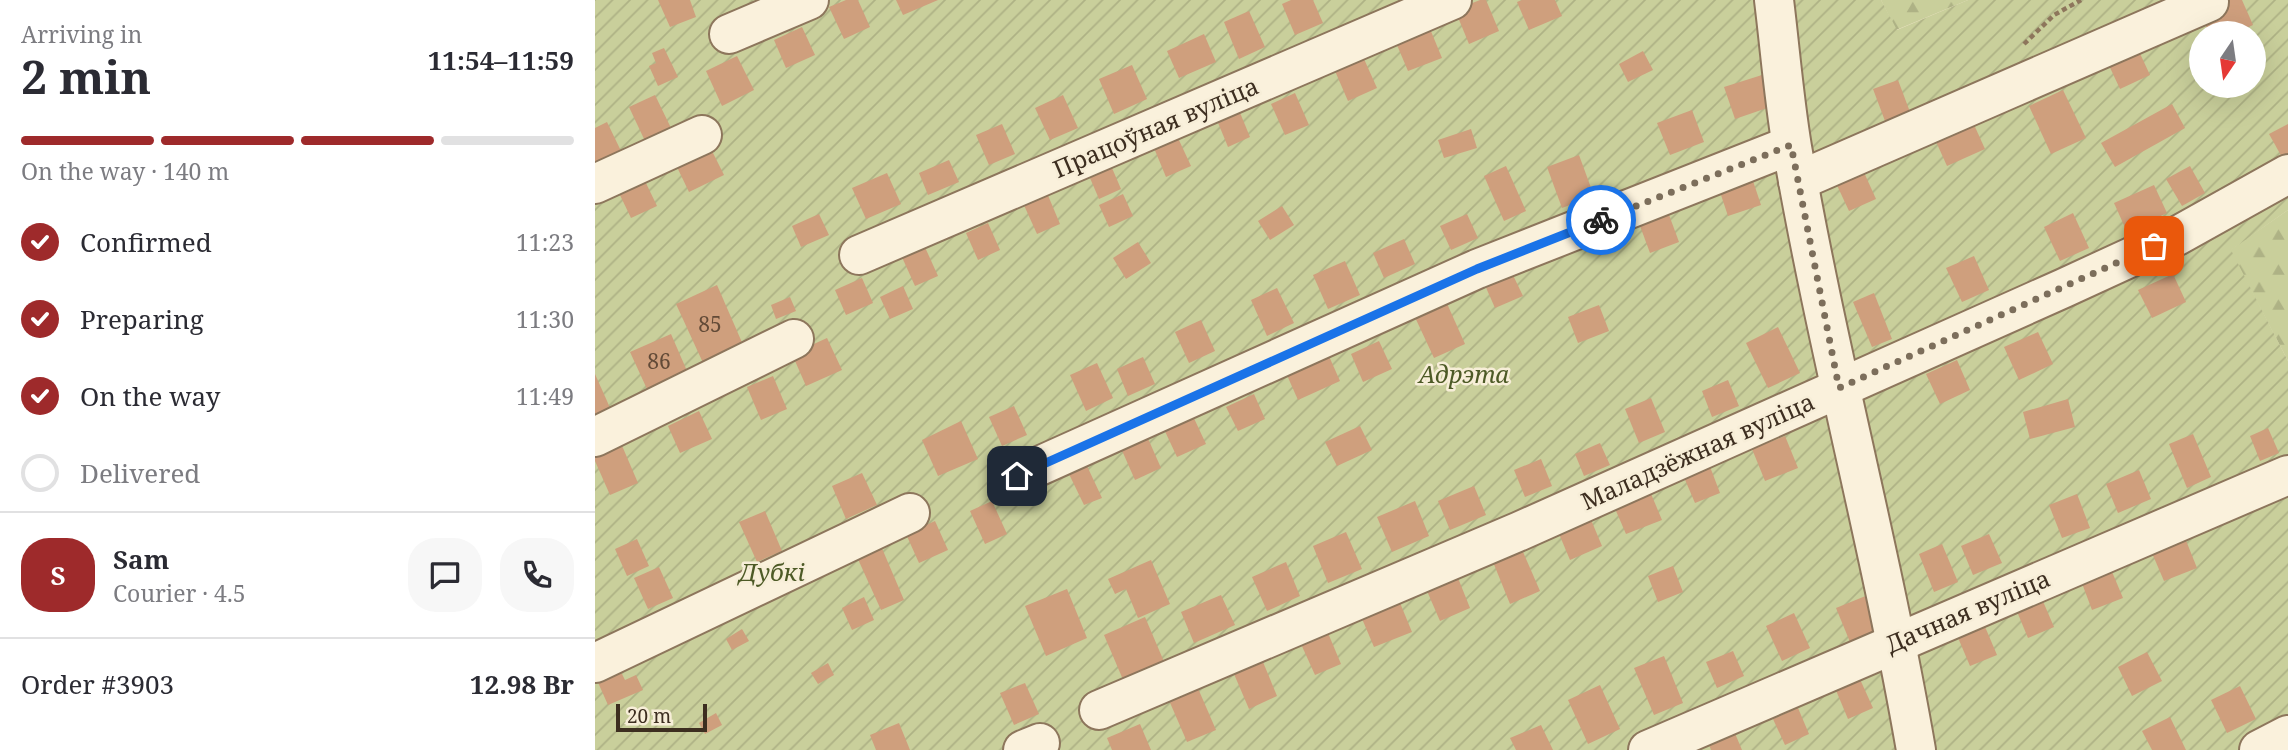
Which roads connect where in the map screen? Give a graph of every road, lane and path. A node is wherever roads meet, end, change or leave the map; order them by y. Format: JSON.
{"nodes":[{"id":1,"x":809,"y":0,"type":"edge"},
{"id":2,"x":1453,"y":0,"type":"edge"},
{"id":3,"x":1774,"y":0,"type":"edge"},
{"id":4,"x":2081,"y":0,"type":"edge"},
{"id":5,"x":2209,"y":2,"type":"dead end"},
{"id":6,"x":729,"y":34,"type":"dead end"},
{"id":7,"x":2021,"y":47,"type":"dead end"},
{"id":8,"x":702,"y":135,"type":"dead end"},
{"id":9,"x":1795,"y":163,"type":"junction"},
{"id":10,"x":2288,"y":174,"type":"edge"},
{"id":11,"x":595,"y":184,"type":"edge"},
{"id":12,"x":859,"y":255,"type":"dead end"},
{"id":13,"x":794,"y":339,"type":"dead end"},
{"id":14,"x":1839,"y":388,"type":"junction"},
{"id":15,"x":595,"y":437,"type":"edge"},
{"id":16,"x":2288,"y":475,"type":"edge"},
{"id":17,"x":1017,"y":476,"type":"dead end"},
{"id":18,"x":910,"y":513,"type":"dead end"},
{"id":19,"x":1897,"y":641,"type":"junction"},
{"id":20,"x":595,"y":663,"type":"edge"},
{"id":21,"x":1099,"y":710,"type":"dead end"},
{"id":22,"x":2288,"y":735,"type":"edge"},
{"id":23,"x":1648,"y":750,"type":"edge"},
{"id":24,"x":1916,"y":750,"type":"edge"},
{"id":25,"x":2259,"y":750,"type":"edge"}],
"edges":[{"from":1,"to":6,"type":"street"},
{"from":2,"to":12,"type":"street","name":"Працоўная вуліца"},
{"from":3,"to":9,"type":"street"},
{"from":4,"to":7,"type":"path"},
{"from":5,"to":9,"type":"street"},
{"from":8,"to":11,"type":"street"},
{"from":9,"to":14,"type":"street"},
{"from":9,"to":17,"type":"street"},
{"from":10,"to":14,"type":"street","name":"Маладзёжная вуліца"},
{"from":13,"to":15,"type":"street"},
{"from":14,"to":19,"type":"street"},
{"from":14,"to":21,"type":"street","name":"Маладзёжная вуліца"},
{"from":16,"to":19,"type":"street","name":"Дачная вуліца"},
{"from":18,"to":20,"type":"street"},
{"from":19,"to":23,"type":"street","name":"Дачная вуліца"},
{"from":19,"to":24,"type":"street"},
{"from":22,"to":25,"type":"street"}]}
